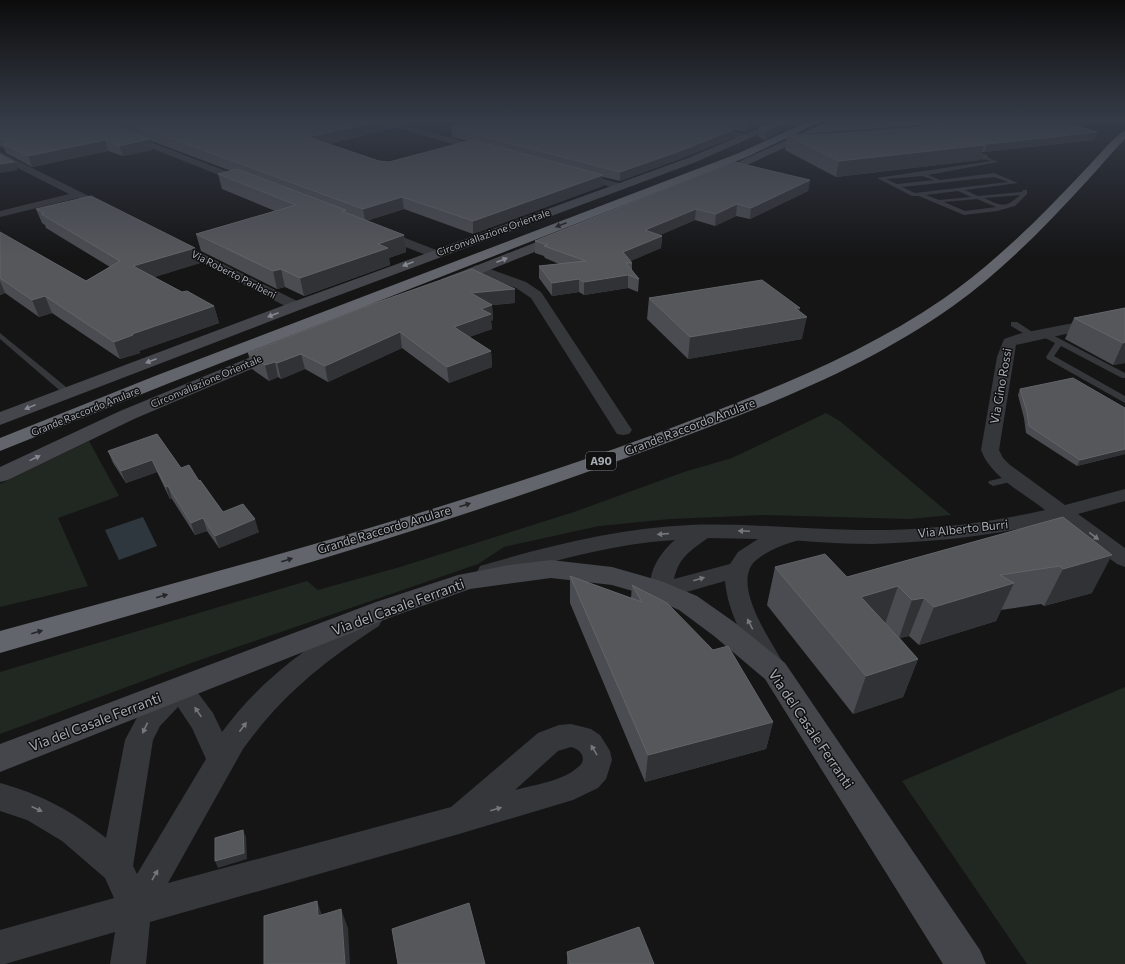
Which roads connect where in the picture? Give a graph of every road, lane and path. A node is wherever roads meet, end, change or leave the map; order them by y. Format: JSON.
{"nodes":[{"id":1,"x":21,"y":166,"type":"edge"},
{"id":2,"x":204,"y":166,"type":"edge"},
{"id":3,"x":675,"y":166,"type":"edge"},
{"id":4,"x":714,"y":166,"type":"edge"},
{"id":5,"x":738,"y":166,"type":"edge"},
{"id":6,"x":971,"y":166,"type":"edge"},
{"id":7,"x":1095,"y":166,"type":"edge"},
{"id":8,"x":566,"y":172,"type":"edge"},
{"id":9,"x":922,"y":174,"type":"junction"},
{"id":10,"x":939,"y":181,"type":"junction"},
{"id":11,"x":1015,"y":183,"type":"junction"},
{"id":12,"x":257,"y":186,"type":"edge"},
{"id":13,"x":619,"y":186,"type":"junction"},
{"id":14,"x":896,"y":186,"type":"junction"},
{"id":15,"x":958,"y":189,"type":"junction"},
{"id":16,"x":1025,"y":193,"type":"junction"},
{"id":17,"x":920,"y":194,"type":"junction"},
{"id":18,"x":78,"y":195,"type":"junction"},
{"id":19,"x":978,"y":197,"type":"junction"},
{"id":20,"x":939,"y":202,"type":"junction"},
{"id":21,"x":1002,"y":208,"type":"junction"},
{"id":22,"x":0,"y":214,"type":"edge"},
{"id":23,"x":120,"y":216,"type":"edge"},
{"id":24,"x":367,"y":228,"type":"edge"},
{"id":25,"x":162,"y":237,"type":"edge"},
{"id":26,"x":435,"y":254,"type":"junction"},
{"id":27,"x":458,"y":264,"type":"junction"},
{"id":28,"x":479,"y":269,"type":"junction"},
{"id":29,"x":296,"y":306,"type":"junction"},
{"id":30,"x":1125,"y":317,"type":"edge"},
{"id":31,"x":1014,"y":324,"type":"dead end"},
{"id":32,"x":1037,"y":334,"type":"junction"},
{"id":33,"x":0,"y":335,"type":"edge"},
{"id":34,"x":1060,"y":342,"type":"junction"},
{"id":35,"x":1125,"y":376,"type":"edge"},
{"id":36,"x":68,"y":392,"type":"junction"},
{"id":37,"x":1125,"y":400,"type":"edge"},
{"id":38,"x":0,"y":419,"type":"edge"},
{"id":39,"x":623,"y":430,"type":"dead end"},
{"id":40,"x":0,"y":432,"type":"edge"},
{"id":41,"x":0,"y":446,"type":"edge"},
{"id":42,"x":0,"y":475,"type":"edge"},
{"id":43,"x":1015,"y":478,"type":"junction"},
{"id":44,"x":993,"y":483,"type":"dead end"},
{"id":45,"x":1125,"y":495,"type":"edge"},
{"id":46,"x":1064,"y":513,"type":"junction"},
{"id":47,"x":702,"y":532,"type":"junction"},
{"id":48,"x":797,"y":534,"type":"junction"},
{"id":49,"x":1125,"y":559,"type":"edge"},
{"id":50,"x":738,"y":569,"type":"junction"},
{"id":51,"x":466,"y":581,"type":"junction"},
{"id":52,"x":662,"y":591,"type":"junction"},
{"id":53,"x":385,"y":609,"type":"junction"},
{"id":54,"x":0,"y":642,"type":"edge"},
{"id":55,"x":775,"y":671,"type":"junction"},
{"id":56,"x":180,"y":689,"type":"junction"},
{"id":57,"x":0,"y":758,"type":"edge"},
{"id":58,"x":222,"y":759,"type":"junction"},
{"id":59,"x":0,"y":797,"type":"edge"},
{"id":60,"x":459,"y":820,"type":"dead end"},
{"id":61,"x":117,"y":867,"type":"junction"},
{"id":62,"x":135,"y":908,"type":"junction"},
{"id":63,"x":0,"y":948,"type":"edge"},
{"id":64,"x":128,"y":964,"type":"edge"},
{"id":65,"x":966,"y":964,"type":"edge"}],
"edges":[{"from":1,"to":18,"type":"street"},
{"from":2,"to":12,"type":"street"},
{"from":3,"to":13,"type":"street","name":"Circonvallazione Orientale"},
{"from":4,"to":27,"type":"highway","name":"Grande Raccordo Anulare","one_way":true},
{"from":28,"to":5,"type":"street","name":"Circonvallazione Orientale","one_way":true},
{"from":6,"to":9,"type":"lane"},
{"from":54,"to":7,"type":"highway","name":"Grande Raccordo Anulare","number":"A90","one_way":true},
{"from":8,"to":13,"type":"street"},
{"from":9,"to":10,"type":"lane"},
{"from":9,"to":14,"type":"lane"},
{"from":10,"to":11,"type":"lane"},
{"from":10,"to":14,"type":"lane"},
{"from":10,"to":15,"type":"lane"},
{"from":11,"to":15,"type":"lane"},
{"from":11,"to":16,"type":"lane"},
{"from":13,"to":26,"type":"street","name":"Circonvallazione Orientale"},
{"from":14,"to":17,"type":"lane"},
{"from":15,"to":17,"type":"lane"},
{"from":15,"to":19,"type":"lane"},
{"from":16,"to":19,"type":"lane"},
{"from":16,"to":21,"type":"lane"},
{"from":17,"to":20,"type":"lane"},
{"from":18,"to":22,"type":"street"},
{"from":18,"to":23,"type":"street"},
{"from":19,"to":20,"type":"lane"},
{"from":19,"to":21,"type":"lane"},
{"from":20,"to":21,"type":"lane"},
{"from":24,"to":26,"type":"street"},
{"from":25,"to":29,"type":"street","name":"Via Roberto Paribeni"},
{"from":26,"to":29,"type":"street","name":"Circonvallazione Orientale","one_way":true},
{"from":27,"to":40,"type":"highway"},
{"from":27,"to":41,"type":"highway","name":"Grande Raccordo Anulare"},
{"from":28,"to":39,"type":"street"},
{"from":42,"to":28,"type":"street","name":"Circonvallazione Orientale","one_way":true},
{"from":29,"to":36,"type":"street","name":"Circonvallazione Orientale","one_way":true},
{"from":30,"to":32,"type":"street","name":"Via Gino Rossi"},
{"from":31,"to":32,"type":"lane"},
{"from":32,"to":34,"type":"lane"},
{"from":32,"to":43,"type":"street","name":"Via Gino Rossi"},
{"from":33,"to":36,"type":"lane"},
{"from":34,"to":35,"type":"lane"},
{"from":34,"to":37,"type":"lane"},
{"from":36,"to":38,"type":"street","name":"Circonvallazione Orientale","one_way":true},
{"from":43,"to":44,"type":"lane"},
{"from":43,"to":46,"type":"street","name":"Via Gino Rossi"},
{"from":45,"to":46,"type":"street","name":"Via Alberto Burri"},
{"from":46,"to":48,"type":"street","name":"Via Alberto Burri"},
{"from":46,"to":49,"type":"street","name":"Via Gino Rossi","one_way":true},
{"from":48,"to":47,"type":"street","name":"Via Alberto Burri","one_way":true},
{"from":47,"to":51,"type":"street","name":"Via Alberto Burri","one_way":true},
{"from":47,"to":52,"type":"street"},
{"from":48,"to":50,"type":"street"},
{"from":52,"to":50,"type":"street","one_way":true},
{"from":55,"to":50,"type":"street","one_way":true},
{"from":51,"to":52,"type":"street","name":"Via del Casale Ferranti"},
{"from":51,"to":53,"type":"street","name":"Via del Casale Ferranti"},
{"from":52,"to":55,"type":"street","name":"Via del Casale Ferranti"},
{"from":53,"to":56,"type":"street","name":"Via del Casale Ferranti"},
{"from":58,"to":53,"type":"street","one_way":true},
{"from":55,"to":65,"type":"street","name":"Via del Casale Ferranti"},
{"from":56,"to":57,"type":"street","name":"Via del Casale Ferranti"},
{"from":58,"to":56,"type":"street","one_way":true},
{"from":56,"to":61,"type":"street","one_way":true},
{"from":62,"to":58,"type":"street","one_way":true},
{"from":59,"to":61,"type":"street","one_way":true},
{"from":60,"to":62,"type":"street"},
{"from":61,"to":62,"type":"street"},
{"from":62,"to":63,"type":"street"},
{"from":62,"to":64,"type":"street"}]}
